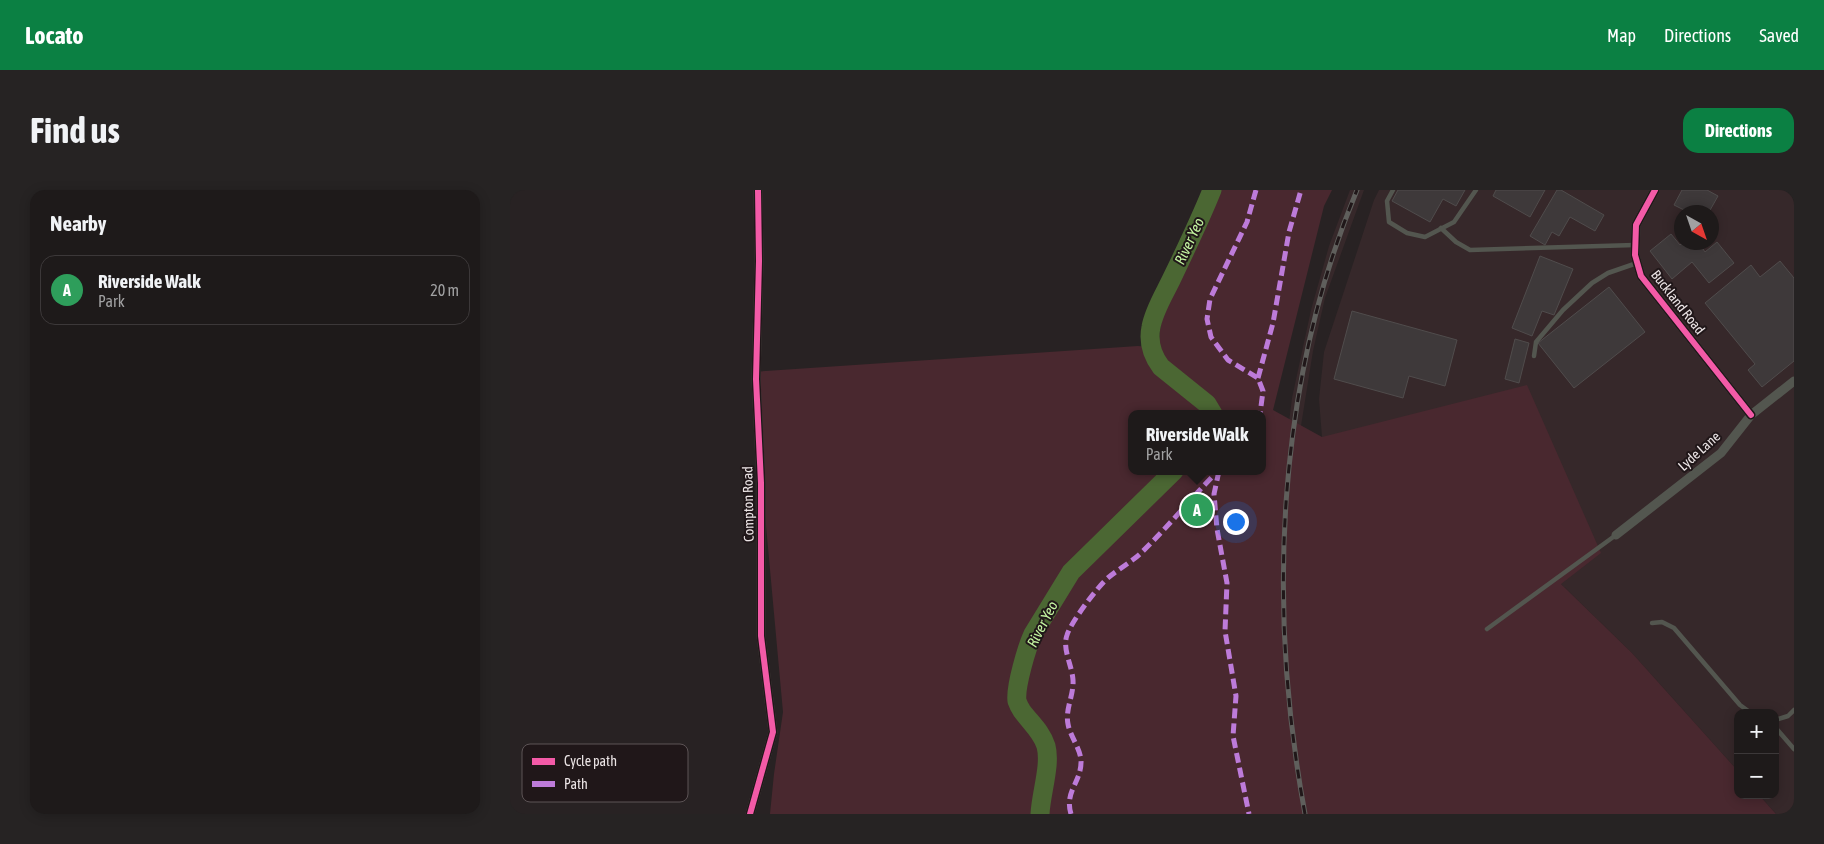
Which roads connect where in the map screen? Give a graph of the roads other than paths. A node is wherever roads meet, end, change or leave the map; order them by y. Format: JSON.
{"nodes":[{"id":1,"x":758,"y":190,"type":"edge"},
{"id":2,"x":1393,"y":190,"type":"edge"},
{"id":3,"x":1476,"y":190,"type":"edge"},
{"id":4,"x":1655,"y":190,"type":"edge"},
{"id":5,"x":1441,"y":228,"type":"junction"},
{"id":6,"x":1635,"y":245,"type":"junction"},
{"id":7,"x":1637,"y":262,"type":"junction"},
{"id":8,"x":1534,"y":356,"type":"dead end"},
{"id":9,"x":1794,"y":381,"type":"edge"},
{"id":10,"x":1751,"y":415,"type":"junction"},
{"id":11,"x":1616,"y":535,"type":"joint"},
{"id":12,"x":1652,"y":623,"type":"dead end"},
{"id":13,"x":1487,"y":629,"type":"dead end"},
{"id":14,"x":1746,"y":709,"type":"edge"},
{"id":15,"x":1794,"y":710,"type":"edge"},
{"id":16,"x":1779,"y":719,"type":"edge"},
{"id":17,"x":1779,"y":732,"type":"edge"},
{"id":18,"x":1794,"y":749,"type":"edge"},
{"id":19,"x":751,"y":814,"type":"edge"}],
"edges":[{"from":1,"to":19,"type":"street","name":"Compton Road"},
{"from":2,"to":5,"type":"lane"},
{"from":3,"to":5,"type":"lane"},
{"from":4,"to":6,"type":"street","name":"Buckland Road"},
{"from":5,"to":6,"type":"lane"},
{"from":6,"to":7,"type":"street","name":"Buckland Road"},
{"from":7,"to":8,"type":"lane"},
{"from":7,"to":10,"type":"street","name":"Buckland Road"},
{"from":9,"to":10,"type":"street","name":"Lyde Lane"},
{"from":10,"to":11,"type":"street","name":"Lyde Lane"},
{"from":11,"to":13,"type":"lane"},
{"from":12,"to":14,"type":"lane"},
{"from":15,"to":16,"type":"lane"},
{"from":17,"to":18,"type":"lane"}]}
